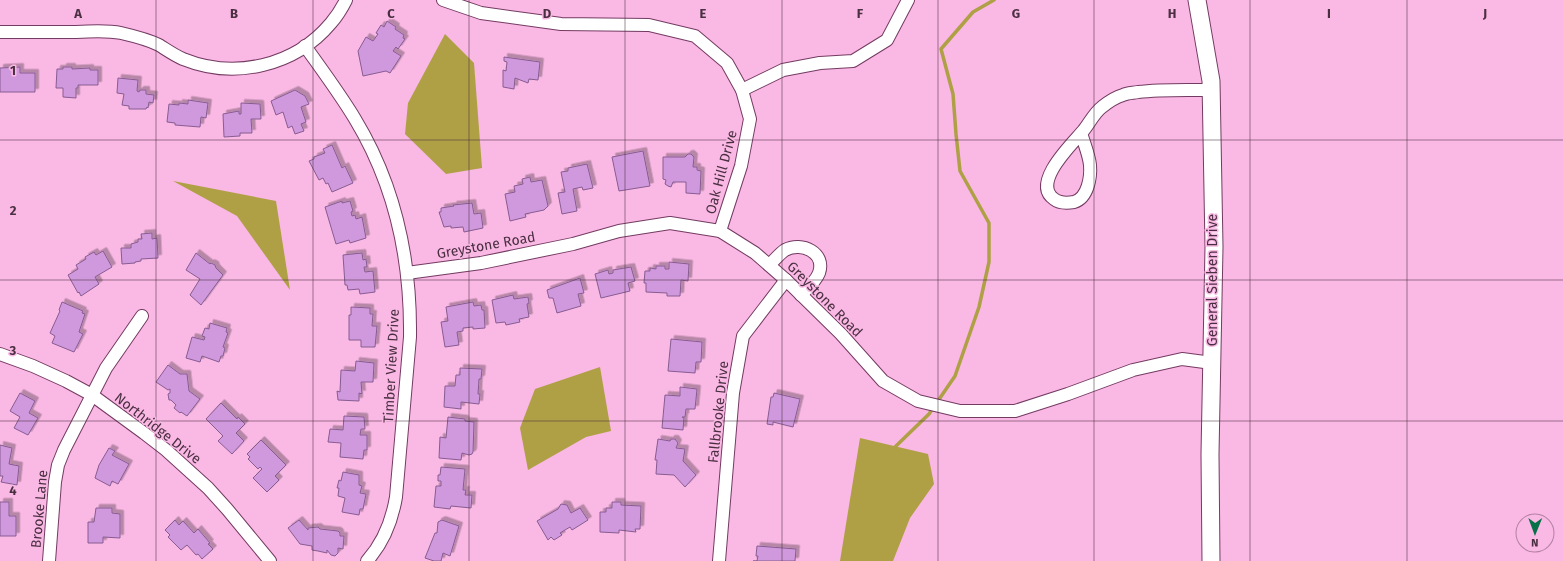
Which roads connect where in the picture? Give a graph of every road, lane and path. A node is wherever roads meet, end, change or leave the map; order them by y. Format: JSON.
{"nodes":[{"id":1,"x":346,"y":0,"type":"edge"},
{"id":2,"x":443,"y":0,"type":"edge"},
{"id":3,"x":908,"y":0,"type":"edge"},
{"id":4,"x":1197,"y":0,"type":"edge"},
{"id":5,"x":0,"y":32,"type":"edge"},
{"id":6,"x":305,"y":46,"type":"junction"},
{"id":7,"x":742,"y":90,"type":"junction"},
{"id":8,"x":1211,"y":90,"type":"junction"},
{"id":9,"x":1081,"y":133,"type":"junction"},
{"id":10,"x":720,"y":232,"type":"junction"},
{"id":11,"x":769,"y":265,"type":"junction"},
{"id":12,"x":407,"y":273,"type":"junction"},
{"id":13,"x":786,"y":280,"type":"junction"},
{"id":14,"x":801,"y":295,"type":"junction"},
{"id":15,"x":142,"y":316,"type":"dead end"},
{"id":16,"x":0,"y":354,"type":"edge"},
{"id":17,"x":1212,"y":362,"type":"junction"},
{"id":18,"x":92,"y":395,"type":"junction"},
{"id":19,"x":49,"y":561,"type":"edge"},
{"id":20,"x":270,"y":561,"type":"edge"},
{"id":21,"x":368,"y":561,"type":"edge"},
{"id":22,"x":719,"y":561,"type":"edge"},
{"id":23,"x":1211,"y":561,"type":"edge"}],
"edges":[{"from":1,"to":6,"type":"street"},
{"from":2,"to":7,"type":"street","name":"Oak Hill Drive"},
{"from":3,"to":7,"type":"street"},
{"from":4,"to":8,"type":"street","name":"General Sieben Drive"},
{"from":5,"to":6,"type":"street"},
{"from":6,"to":12,"type":"street","name":"Timber View Drive"},
{"from":7,"to":10,"type":"street","name":"Oak Hill Drive"},
{"from":8,"to":9,"type":"street"},
{"from":8,"to":17,"type":"street","name":"General Sieben Drive"},
{"from":9,"to":9,"type":"street"},
{"from":10,"to":11,"type":"street","name":"Greystone Road"},
{"from":10,"to":12,"type":"street","name":"Greystone Road"},
{"from":11,"to":13,"type":"street","name":"Greystone Road"},
{"from":11,"to":14,"type":"street"},
{"from":12,"to":21,"type":"street","name":"Timber View Drive"},
{"from":13,"to":14,"type":"street","name":"Greystone Road"},
{"from":13,"to":22,"type":"street","name":"Fallbrooke Drive"},
{"from":14,"to":17,"type":"street","name":"Greystone Road"},
{"from":15,"to":18,"type":"street","name":"Brooke Lane"},
{"from":16,"to":18,"type":"street","name":"Northridge Drive"},
{"from":17,"to":23,"type":"street","name":"General Sieben Drive"},
{"from":18,"to":19,"type":"street","name":"Brooke Lane"},
{"from":18,"to":20,"type":"street","name":"Northridge Drive"}]}
